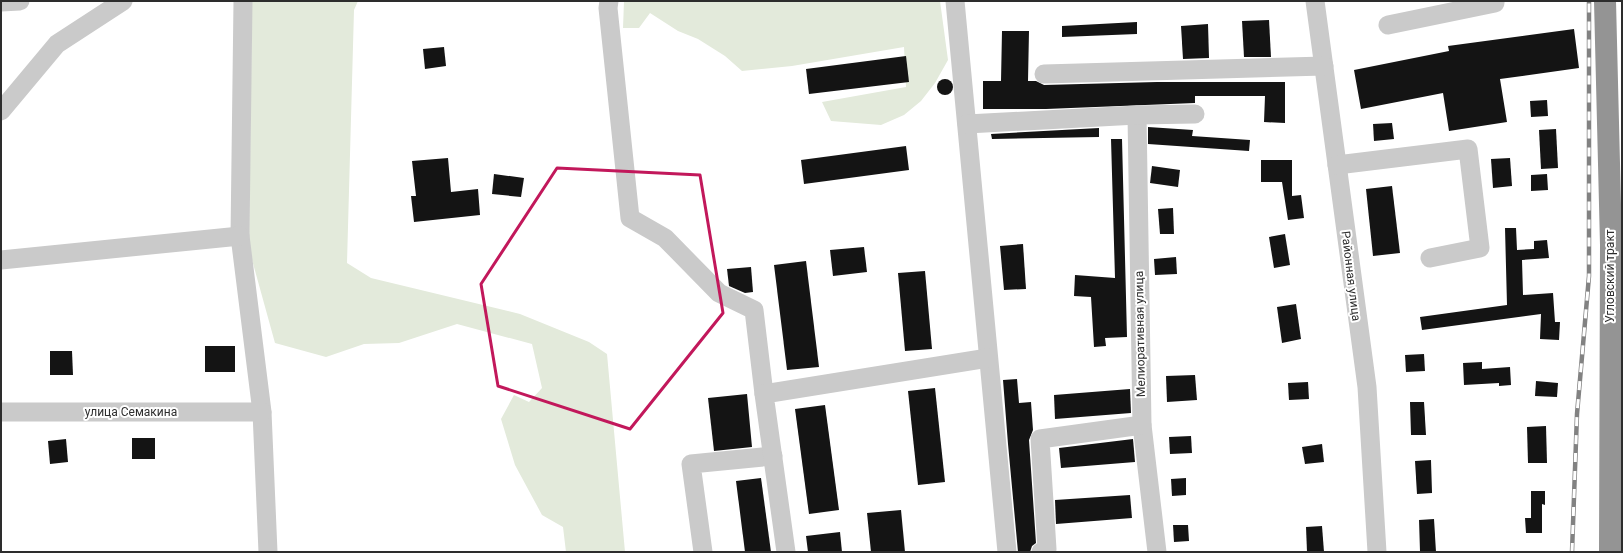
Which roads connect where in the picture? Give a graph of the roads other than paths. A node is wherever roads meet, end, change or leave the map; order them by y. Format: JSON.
{"nodes":[{"id":1,"x":20,"y":1,"type":"edge"},
{"id":2,"x":123,"y":1,"type":"edge"},
{"id":3,"x":243,"y":1,"type":"edge"},
{"id":4,"x":609,"y":1,"type":"edge"},
{"id":5,"x":955,"y":1,"type":"edge"},
{"id":6,"x":1315,"y":1,"type":"edge"},
{"id":7,"x":1495,"y":1,"type":"edge"},
{"id":8,"x":1605,"y":1,"type":"edge"},
{"id":9,"x":1,"y":2,"type":"edge"},
{"id":10,"x":1388,"y":25,"type":"dead end"},
{"id":11,"x":1324,"y":66,"type":"junction"},
{"id":12,"x":1044,"y":74,"type":"dead end"},
{"id":13,"x":1,"y":111,"type":"edge"},
{"id":14,"x":1195,"y":114,"type":"dead end"},
{"id":15,"x":1137,"y":115,"type":"junction"},
{"id":16,"x":966,"y":124,"type":"junction"},
{"id":17,"x":1337,"y":165,"type":"junction"},
{"id":18,"x":1616,"y":170,"type":"edge"},
{"id":19,"x":240,"y":236,"type":"junction"},
{"id":20,"x":1616,"y":245,"type":"edge"},
{"id":21,"x":1430,"y":258,"type":"dead end"},
{"id":22,"x":1,"y":260,"type":"edge"},
{"id":23,"x":988,"y":358,"type":"junction"},
{"id":24,"x":764,"y":394,"type":"junction"},
{"id":25,"x":1,"y":412,"type":"edge"},
{"id":26,"x":262,"y":412,"type":"junction"},
{"id":27,"x":1142,"y":425,"type":"junction"},
{"id":28,"x":773,"y":456,"type":"junction"},
{"id":29,"x":268,"y":552,"type":"edge"},
{"id":30,"x":702,"y":552,"type":"edge"},
{"id":31,"x":786,"y":552,"type":"edge"},
{"id":32,"x":1007,"y":552,"type":"edge"},
{"id":33,"x":1041,"y":552,"type":"edge"},
{"id":34,"x":1157,"y":552,"type":"edge"},
{"id":35,"x":1377,"y":552,"type":"edge"},
{"id":36,"x":1610,"y":552,"type":"edge"}],
"edges":[{"from":1,"to":9,"type":"street"},
{"from":2,"to":13,"type":"street"},
{"from":3,"to":19,"type":"street"},
{"from":4,"to":24,"type":"street"},
{"from":5,"to":16,"type":"street"},
{"from":6,"to":11,"type":"street","name":"Районная улица"},
{"from":7,"to":10,"type":"street"},
{"from":8,"to":18,"type":"highway","name":"Угловский тракт"},
{"from":11,"to":12,"type":"street"},
{"from":11,"to":17,"type":"street","name":"Районная улица"},
{"from":14,"to":15,"type":"street"},
{"from":15,"to":16,"type":"street"},
{"from":15,"to":27,"type":"street","name":"Мелиоративная улица"},
{"from":16,"to":23,"type":"street"},
{"from":17,"to":21,"type":"street"},
{"from":17,"to":35,"type":"street","name":"Районная улица"},
{"from":18,"to":20,"type":"highway","name":"Угловский тракт"},
{"from":19,"to":22,"type":"street"},
{"from":19,"to":26,"type":"street"},
{"from":20,"to":36,"type":"highway","name":"Угловский тракт"},
{"from":23,"to":24,"type":"street"},
{"from":23,"to":32,"type":"street"},
{"from":24,"to":28,"type":"street"},
{"from":25,"to":26,"type":"street","name":"улица Семакина"},
{"from":26,"to":29,"type":"street"},
{"from":27,"to":33,"type":"street"},
{"from":27,"to":34,"type":"street","name":"Мелиоративная улица"},
{"from":28,"to":30,"type":"street"},
{"from":28,"to":31,"type":"street"}]}
